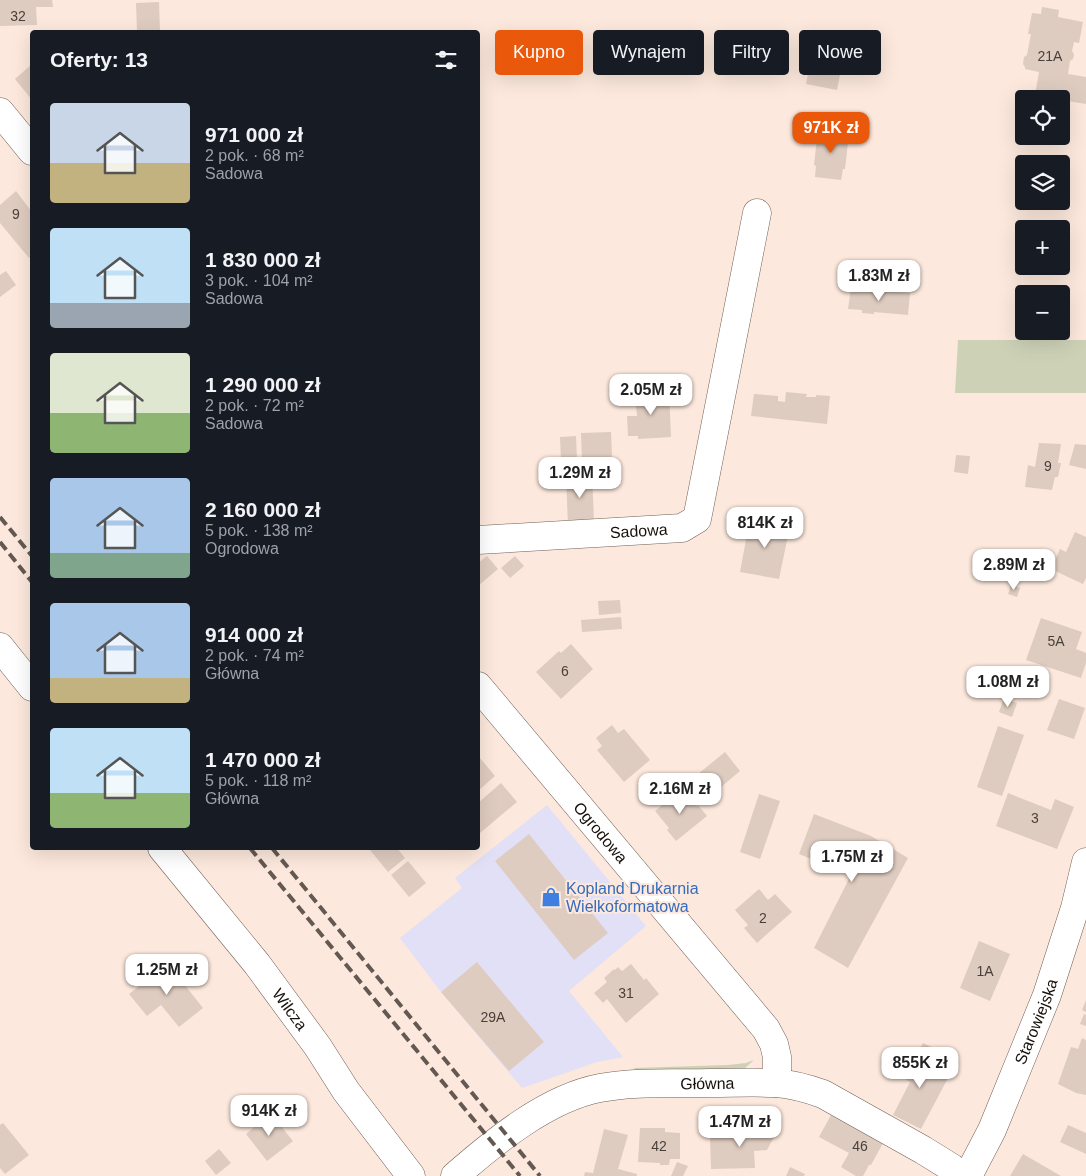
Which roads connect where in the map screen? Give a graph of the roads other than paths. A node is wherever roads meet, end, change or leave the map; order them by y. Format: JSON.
{"nodes":[{"id":1,"x":0,"y":112,"type":"edge"},
{"id":2,"x":30,"y":149,"type":"edge"},
{"id":3,"x":757,"y":213,"type":"dead end"},
{"id":4,"x":480,"y":540,"type":"edge"},
{"id":5,"x":0,"y":647,"type":"edge"},
{"id":6,"x":30,"y":684,"type":"edge"},
{"id":7,"x":480,"y":688,"type":"edge"},
{"id":8,"x":164,"y":850,"type":"edge"},
{"id":9,"x":1086,"y":862,"type":"edge"},
{"id":10,"x":777,"y":1083,"type":"junction"},
{"id":11,"x":468,"y":1172,"type":"edge"},
{"id":12,"x":411,"y":1176,"type":"edge"},
{"id":13,"x":962,"y":1176,"type":"edge"},
{"id":14,"x":968,"y":1176,"type":"edge"}],
"edges":[{"from":1,"to":2,"type":"street"},
{"from":3,"to":4,"type":"street","name":"Sadowa"},
{"from":5,"to":6,"type":"street"},
{"from":7,"to":10,"type":"street","name":"Ogrodowa"},
{"from":8,"to":12,"type":"street","name":"Wilcza"},
{"from":9,"to":14,"type":"street","name":"Starowiejska"},
{"from":10,"to":11,"type":"street","name":"Główna"},
{"from":10,"to":13,"type":"street","name":"Główna"}]}
